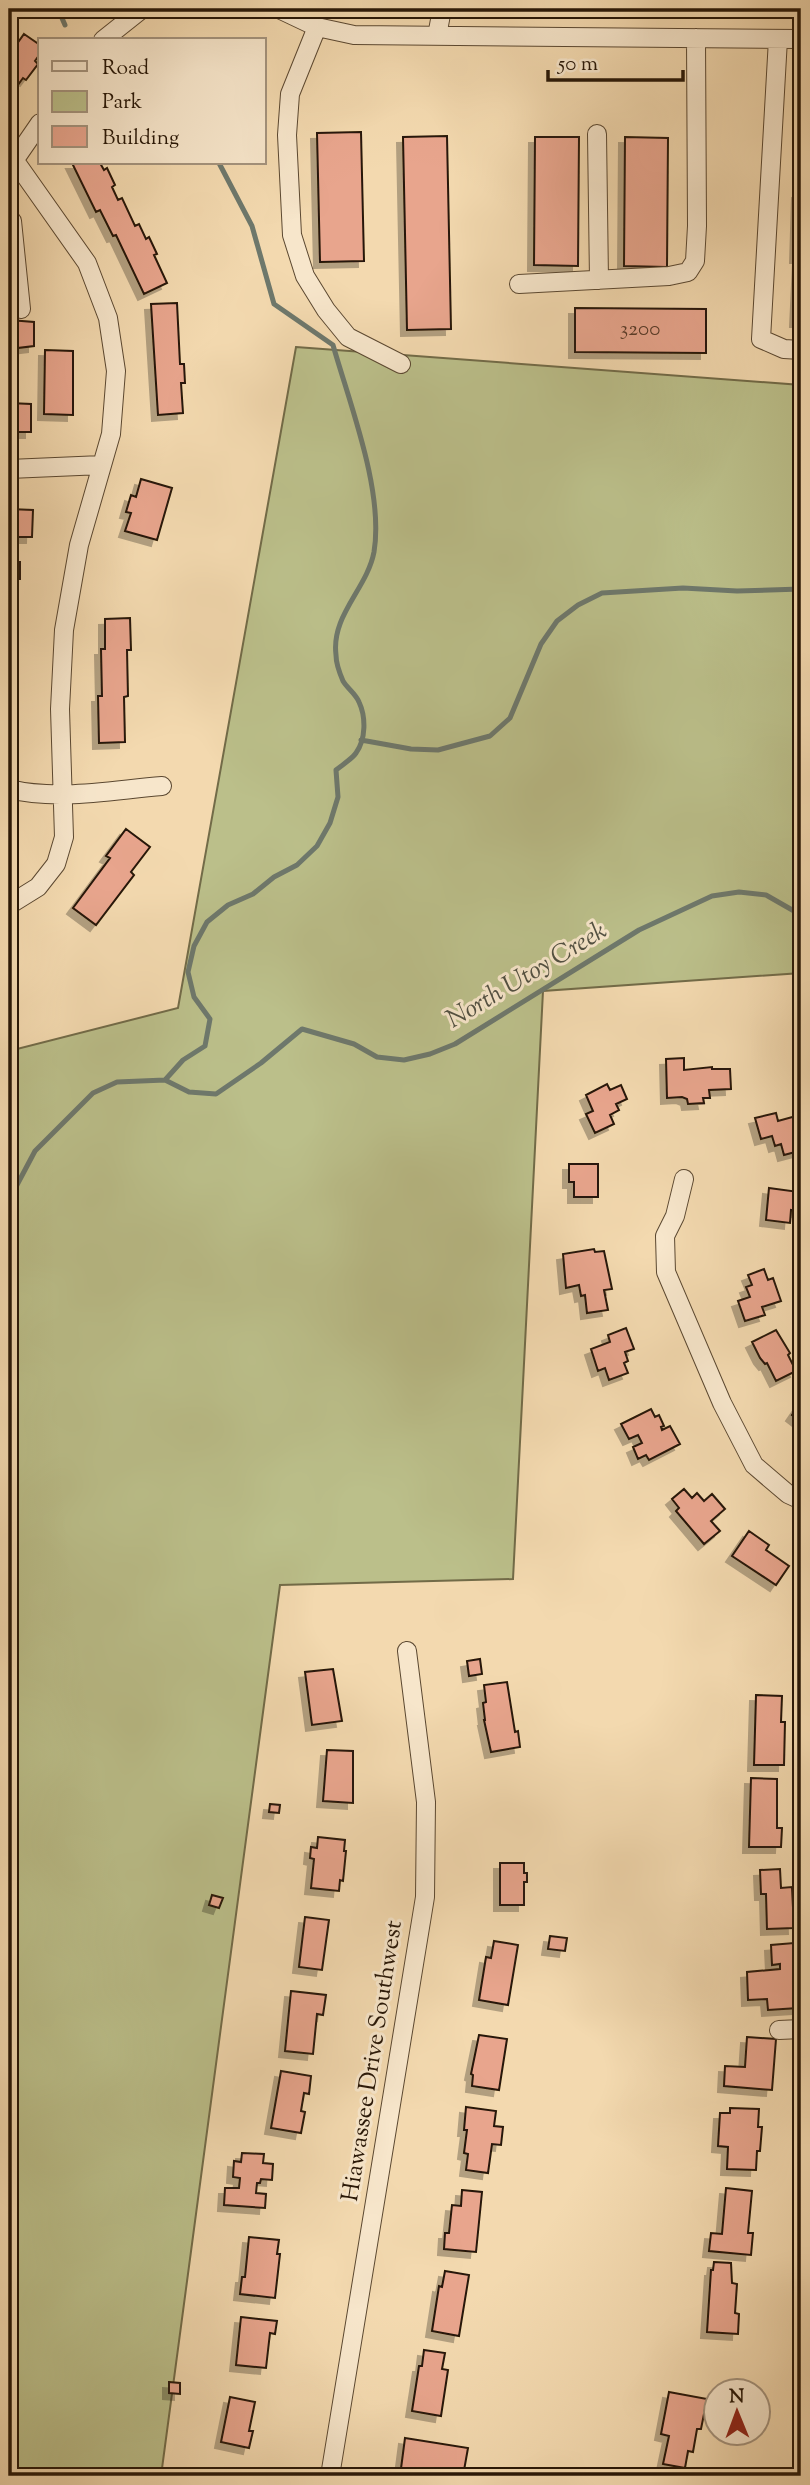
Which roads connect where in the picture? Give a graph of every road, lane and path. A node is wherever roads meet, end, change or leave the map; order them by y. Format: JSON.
{"nodes":[{"id":1,"x":142,"y":9,"type":"edge"},
{"id":2,"x":279,"y":9,"type":"edge"},
{"id":3,"x":442,"y":9,"type":"edge"},
{"id":4,"x":317,"y":27,"type":"junction"},
{"id":5,"x":437,"y":36,"type":"junction"},
{"id":6,"x":106,"y":38,"type":"edge"},
{"id":7,"x":695,"y":38,"type":"junction"},
{"id":8,"x":778,"y":39,"type":"junction"},
{"id":9,"x":801,"y":39,"type":"edge"},
{"id":10,"x":38,"y":126,"type":"edge"},
{"id":11,"x":597,"y":134,"type":"dead end"},
{"id":12,"x":11,"y":163,"type":"edge"},
{"id":13,"x":9,"y":218,"type":"edge"},
{"id":14,"x":599,"y":280,"type":"junction"},
{"id":15,"x":519,"y":284,"type":"dead end"},
{"id":16,"x":21,"y":309,"type":"dead end"},
{"id":17,"x":801,"y":350,"type":"edge"},
{"id":18,"x":401,"y":364,"type":"dead end"},
{"id":19,"x":102,"y":465,"type":"junction"},
{"id":20,"x":9,"y":469,"type":"edge"},
{"id":21,"x":162,"y":786,"type":"dead end"},
{"id":22,"x":9,"y":789,"type":"edge"},
{"id":23,"x":63,"y":794,"type":"junction"},
{"id":24,"x":9,"y":905,"type":"edge"},
{"id":25,"x":684,"y":1179,"type":"dead end"},
{"id":26,"x":801,"y":1500,"type":"edge"},
{"id":27,"x":407,"y":1651,"type":"dead end"},
{"id":28,"x":801,"y":2029,"type":"edge"},
{"id":29,"x":779,"y":2030,"type":"dead end"},
{"id":30,"x":330,"y":2476,"type":"edge"}],
"edges":[{"from":1,"to":6,"type":"street"},
{"from":2,"to":4,"type":"street"},
{"from":3,"to":5,"type":"street"},
{"from":4,"to":5,"type":"street"},
{"from":4,"to":18,"type":"street"},
{"from":5,"to":7,"type":"street"},
{"from":7,"to":8,"type":"street"},
{"from":7,"to":14,"type":"street"},
{"from":8,"to":9,"type":"street"},
{"from":8,"to":17,"type":"street"},
{"from":10,"to":12,"type":"street"},
{"from":11,"to":14,"type":"street"},
{"from":12,"to":19,"type":"street"},
{"from":13,"to":16,"type":"street"},
{"from":14,"to":15,"type":"street"},
{"from":19,"to":20,"type":"street"},
{"from":19,"to":23,"type":"street"},
{"from":21,"to":23,"type":"street"},
{"from":22,"to":23,"type":"street"},
{"from":23,"to":24,"type":"street"},
{"from":25,"to":26,"type":"street"},
{"from":27,"to":30,"type":"street","name":"Hiawassee Drive Southwest"},
{"from":28,"to":29,"type":"street"}]}
